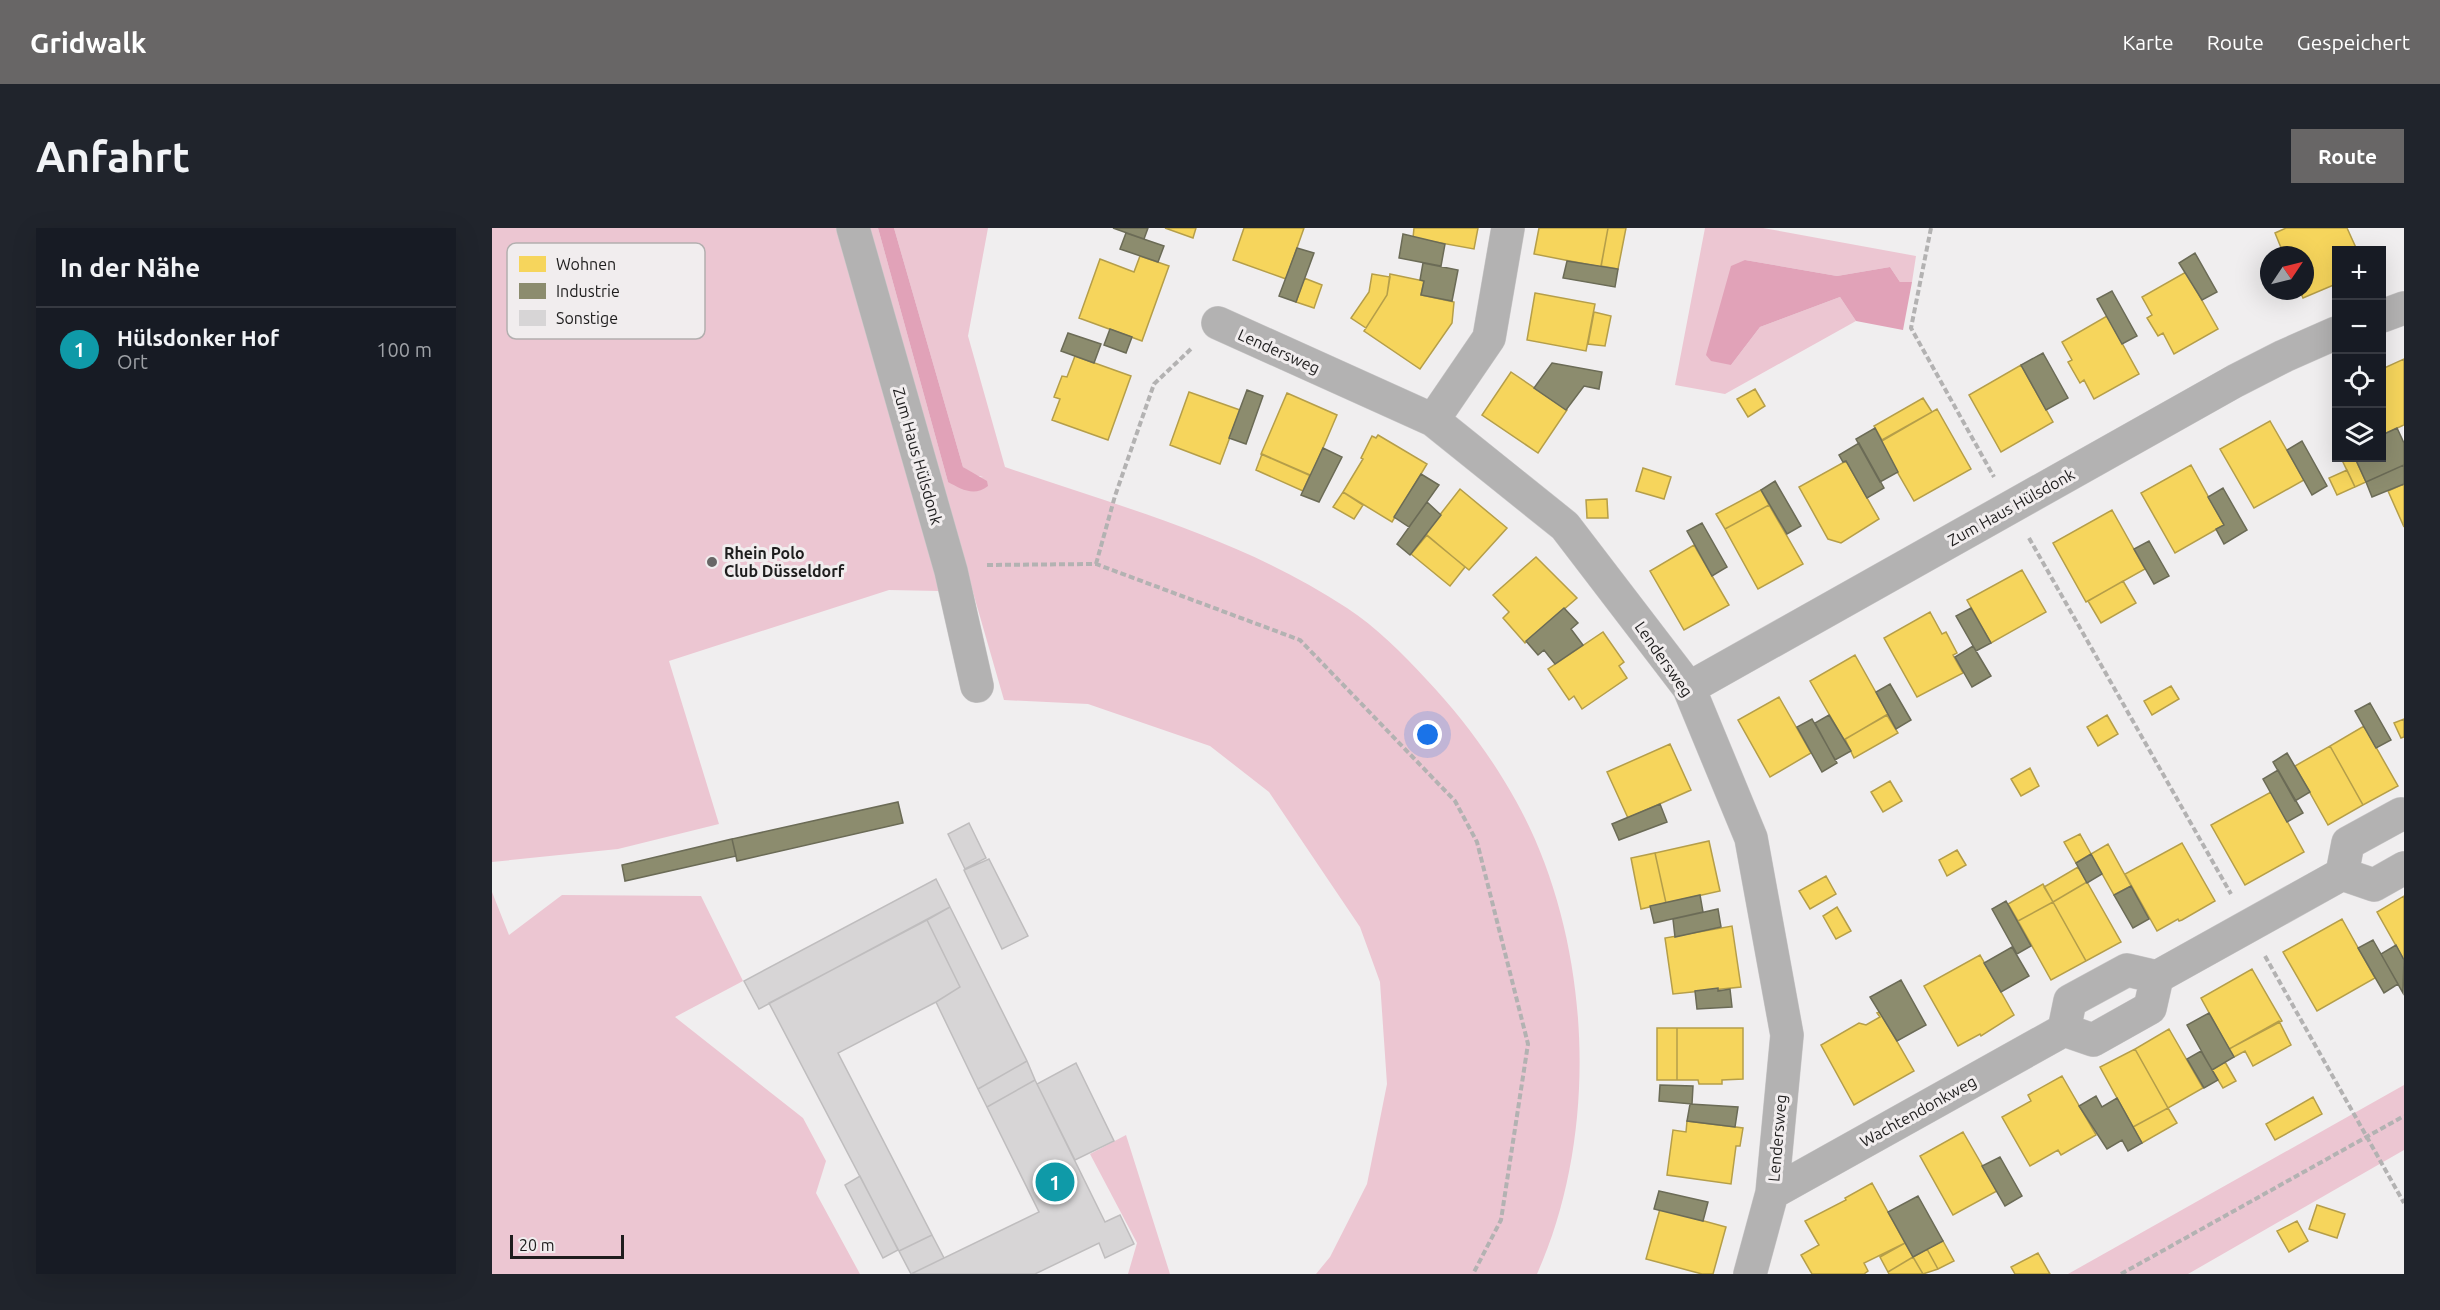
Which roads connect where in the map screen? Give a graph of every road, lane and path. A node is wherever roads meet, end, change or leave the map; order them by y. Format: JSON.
{"nodes":[{"id":1,"x":853,"y":228,"type":"edge"},
{"id":2,"x":1508,"y":228,"type":"edge"},
{"id":3,"x":1931,"y":228,"type":"edge"},
{"id":4,"x":2404,"y":308,"type":"edge"},
{"id":5,"x":2386,"y":315,"type":"edge"},
{"id":6,"x":1218,"y":323,"type":"joint"},
{"id":7,"x":2332,"y":335,"type":"edge"},
{"id":8,"x":1433,"y":420,"type":"junction"},
{"id":9,"x":2011,"y":507,"type":"junction"},
{"id":10,"x":1095,"y":564,"type":"junction"},
{"id":11,"x":951,"y":571,"type":"junction"},
{"id":12,"x":977,"y":686,"type":"dead end"},
{"id":13,"x":1689,"y":688,"type":"junction"},
{"id":14,"x":2404,"y":815,"type":"edge"},
{"id":15,"x":2404,"y":868,"type":"edge"},
{"id":16,"x":2342,"y":874,"type":"junction"},
{"id":17,"x":2249,"y":926,"type":"junction"},
{"id":18,"x":2157,"y":977,"type":"junction"},
{"id":19,"x":2064,"y":1030,"type":"junction"},
{"id":20,"x":2404,"y":1116,"type":"edge"},
{"id":21,"x":2367,"y":1137,"type":"junction"},
{"id":22,"x":1772,"y":1193,"type":"junction"},
{"id":23,"x":2404,"y":1203,"type":"edge"},
{"id":24,"x":1473,"y":1274,"type":"edge"},
{"id":25,"x":1750,"y":1274,"type":"edge"},
{"id":26,"x":2121,"y":1274,"type":"edge"}],
"edges":[{"from":1,"to":11,"type":"street","name":"Zum Haus Hülsdonk"},
{"from":2,"to":8,"type":"street"},
{"from":3,"to":9,"type":"path"},
{"from":4,"to":5,"type":"street"},
{"from":6,"to":8,"type":"street","name":"Lendersweg"},
{"from":6,"to":10,"type":"path"},
{"from":7,"to":9,"type":"street","name":"Zum Haus Hülsdonk"},
{"from":8,"to":13,"type":"street","name":"Lendersweg"},
{"from":9,"to":13,"type":"street","name":"Zum Haus Hülsdonk"},
{"from":9,"to":17,"type":"path"},
{"from":10,"to":11,"type":"path"},
{"from":10,"to":24,"type":"path"},
{"from":11,"to":12,"type":"street","name":"Zum Haus Hülsdonk"},
{"from":13,"to":22,"type":"street","name":"Lendersweg"},
{"from":14,"to":16,"type":"street"},
{"from":15,"to":16,"type":"street"},
{"from":16,"to":17,"type":"street"},
{"from":17,"to":18,"type":"street"},
{"from":17,"to":21,"type":"path"},
{"from":18,"to":19,"type":"street"},
{"from":18,"to":19,"type":"street"},
{"from":19,"to":22,"type":"street","name":"Wachtendonkweg"},
{"from":20,"to":21,"type":"path"},
{"from":21,"to":23,"type":"path"},
{"from":21,"to":26,"type":"path"},
{"from":22,"to":25,"type":"street","name":"Lendersweg"}]}
